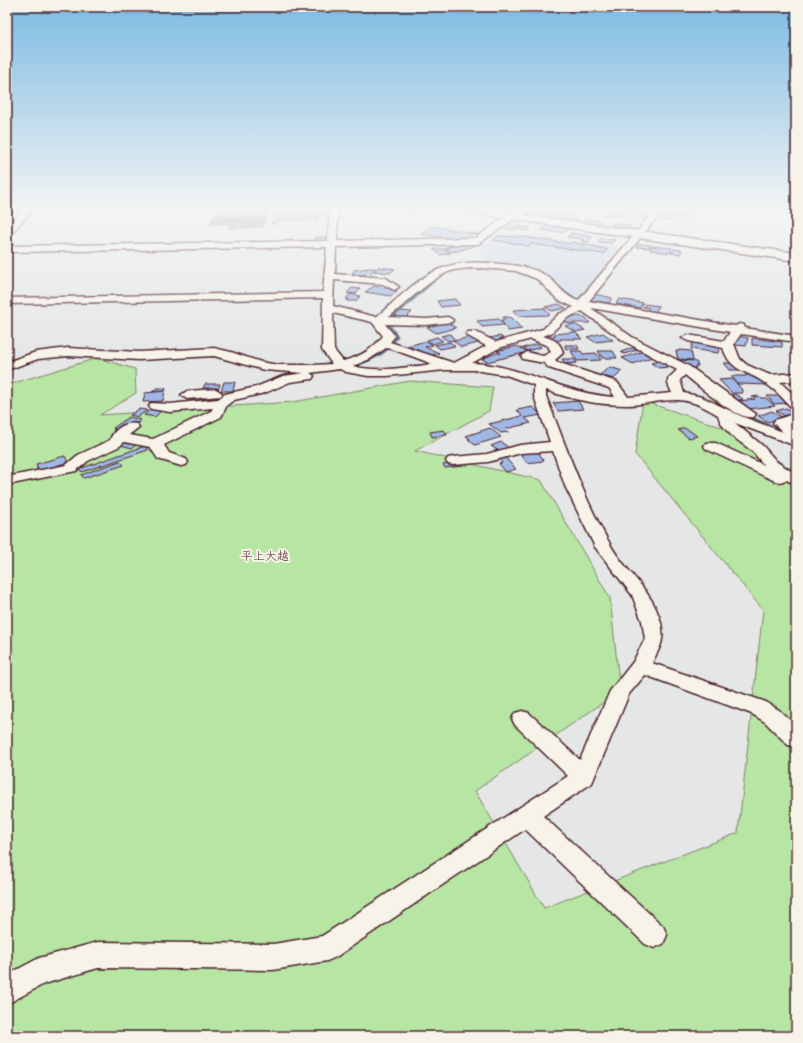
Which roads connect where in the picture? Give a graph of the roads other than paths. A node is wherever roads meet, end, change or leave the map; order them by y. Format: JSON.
{"nodes":[{"id":1,"x":331,"y":258,"type":"edge"},
{"id":2,"x":488,"y":258,"type":"edge"},
{"id":3,"x":621,"y":258,"type":"edge"},
{"id":4,"x":492,"y":264,"type":"junction"},
{"id":5,"x":330,"y":277,"type":"junction"},
{"id":6,"x":395,"y":283,"type":"dead end"},
{"id":7,"x":359,"y":287,"type":"dead end"},
{"id":8,"x":335,"y":290,"type":"junction"},
{"id":9,"x":7,"y":301,"type":"edge"},
{"id":10,"x":582,"y":307,"type":"junction"},
{"id":11,"x":328,"y":308,"type":"junction"},
{"id":12,"x":448,"y":320,"type":"dead end"},
{"id":13,"x":383,"y":321,"type":"junction"},
{"id":14,"x":739,"y":328,"type":"junction"},
{"id":15,"x":472,"y":334,"type":"dead end"},
{"id":16,"x":533,"y":336,"type":"junction"},
{"id":17,"x":688,"y":338,"type":"dead end"},
{"id":18,"x":796,"y":339,"type":"edge"},
{"id":19,"x":389,"y":345,"type":"junction"},
{"id":20,"x":728,"y":345,"type":"junction"},
{"id":21,"x":495,"y":346,"type":"junction"},
{"id":22,"x":536,"y":358,"type":"junction"},
{"id":23,"x":7,"y":366,"type":"edge"},
{"id":24,"x":453,"y":366,"type":"junction"},
{"id":25,"x":345,"y":368,"type":"junction"},
{"id":26,"x":603,"y":368,"type":"dead end"},
{"id":27,"x":683,"y":370,"type":"junction"},
{"id":28,"x":518,"y":374,"type":"junction"},
{"id":29,"x":796,"y":377,"type":"edge"},
{"id":30,"x":594,"y":378,"type":"junction"},
{"id":31,"x":768,"y":379,"type":"junction"},
{"id":32,"x":540,"y":382,"type":"junction"},
{"id":33,"x":187,"y":395,"type":"dead end"},
{"id":34,"x":237,"y":395,"type":"junction"},
{"id":35,"x":680,"y":397,"type":"junction"},
{"id":36,"x":623,"y":401,"type":"junction"},
{"id":37,"x":222,"y":403,"type":"junction"},
{"id":38,"x":796,"y":404,"type":"edge"},
{"id":39,"x":156,"y":406,"type":"dead end"},
{"id":40,"x":724,"y":412,"type":"junction"},
{"id":41,"x":796,"y":417,"type":"edge"},
{"id":42,"x":753,"y":424,"type":"junction"},
{"id":43,"x":778,"y":425,"type":"junction"},
{"id":44,"x":132,"y":427,"type":"dead end"},
{"id":45,"x":796,"y":436,"type":"edge"},
{"id":46,"x":119,"y":437,"type":"junction"},
{"id":47,"x":796,"y":442,"type":"edge"},
{"id":48,"x":155,"y":444,"type":"junction"},
{"id":49,"x":559,"y":446,"type":"junction"},
{"id":50,"x":711,"y":446,"type":"dead end"},
{"id":51,"x":453,"y":461,"type":"dead end"},
{"id":52,"x":181,"y":462,"type":"dead end"},
{"id":53,"x":795,"y":480,"type":"edge"},
{"id":54,"x":7,"y":481,"type":"edge"},
{"id":55,"x":641,"y":666,"type":"junction"},
{"id":56,"x":522,"y":719,"type":"dead end"},
{"id":57,"x":796,"y":740,"type":"edge"},
{"id":58,"x":584,"y":777,"type":"junction"},
{"id":59,"x":527,"y":816,"type":"junction"},
{"id":60,"x":654,"y":935,"type":"dead end"},
{"id":61,"x":7,"y":990,"type":"edge"}],
"edges":[{"from":1,"to":5,"type":"street"},
{"from":2,"to":4,"type":"street"},
{"from":3,"to":10,"type":"street"},
{"from":4,"to":10,"type":"street"},
{"from":4,"to":13,"type":"street"},
{"from":5,"to":6,"type":"street"},
{"from":5,"to":8,"type":"street"},
{"from":7,"to":8,"type":"street"},
{"from":8,"to":9,"type":"street"},
{"from":8,"to":11,"type":"street"},
{"from":10,"to":14,"type":"street"},
{"from":10,"to":16,"type":"street"},
{"from":10,"to":27,"type":"street"},
{"from":11,"to":13,"type":"street"},
{"from":11,"to":25,"type":"street"},
{"from":12,"to":13,"type":"street"},
{"from":13,"to":19,"type":"street"},
{"from":14,"to":18,"type":"street"},
{"from":14,"to":20,"type":"street"},
{"from":15,"to":21,"type":"street"},
{"from":16,"to":21,"type":"street"},
{"from":16,"to":22,"type":"street"},
{"from":17,"to":20,"type":"street"},
{"from":19,"to":24,"type":"street"},
{"from":19,"to":25,"type":"street"},
{"from":20,"to":31,"type":"street"},
{"from":21,"to":24,"type":"street"},
{"from":22,"to":28,"type":"street"},
{"from":22,"to":30,"type":"street"},
{"from":23,"to":25,"type":"street"},
{"from":24,"to":25,"type":"street"},
{"from":24,"to":28,"type":"street"},
{"from":25,"to":34,"type":"street"},
{"from":26,"to":30,"type":"street"},
{"from":27,"to":35,"type":"street"},
{"from":27,"to":43,"type":"street"},
{"from":28,"to":32,"type":"street"},
{"from":29,"to":31,"type":"street"},
{"from":30,"to":36,"type":"street"},
{"from":31,"to":38,"type":"street"},
{"from":32,"to":36,"type":"street"},
{"from":32,"to":49,"type":"street"},
{"from":33,"to":34,"type":"street"},
{"from":34,"to":37,"type":"street"},
{"from":35,"to":36,"type":"street"},
{"from":35,"to":40,"type":"street"},
{"from":37,"to":39,"type":"street"},
{"from":37,"to":48,"type":"street"},
{"from":40,"to":42,"type":"street"},
{"from":40,"to":53,"type":"street"},
{"from":41,"to":43,"type":"street"},
{"from":42,"to":43,"type":"street"},
{"from":42,"to":47,"type":"street"},
{"from":43,"to":45,"type":"street"},
{"from":44,"to":46,"type":"street"},
{"from":46,"to":48,"type":"street"},
{"from":46,"to":54,"type":"street"},
{"from":48,"to":52,"type":"street"},
{"from":49,"to":51,"type":"street"},
{"from":49,"to":55,"type":"street"},
{"from":50,"to":53,"type":"street"},
{"from":55,"to":57,"type":"street"},
{"from":55,"to":58,"type":"street"},
{"from":56,"to":58,"type":"street"},
{"from":58,"to":59,"type":"street"},
{"from":59,"to":60,"type":"street"},
{"from":59,"to":61,"type":"street"}]}
